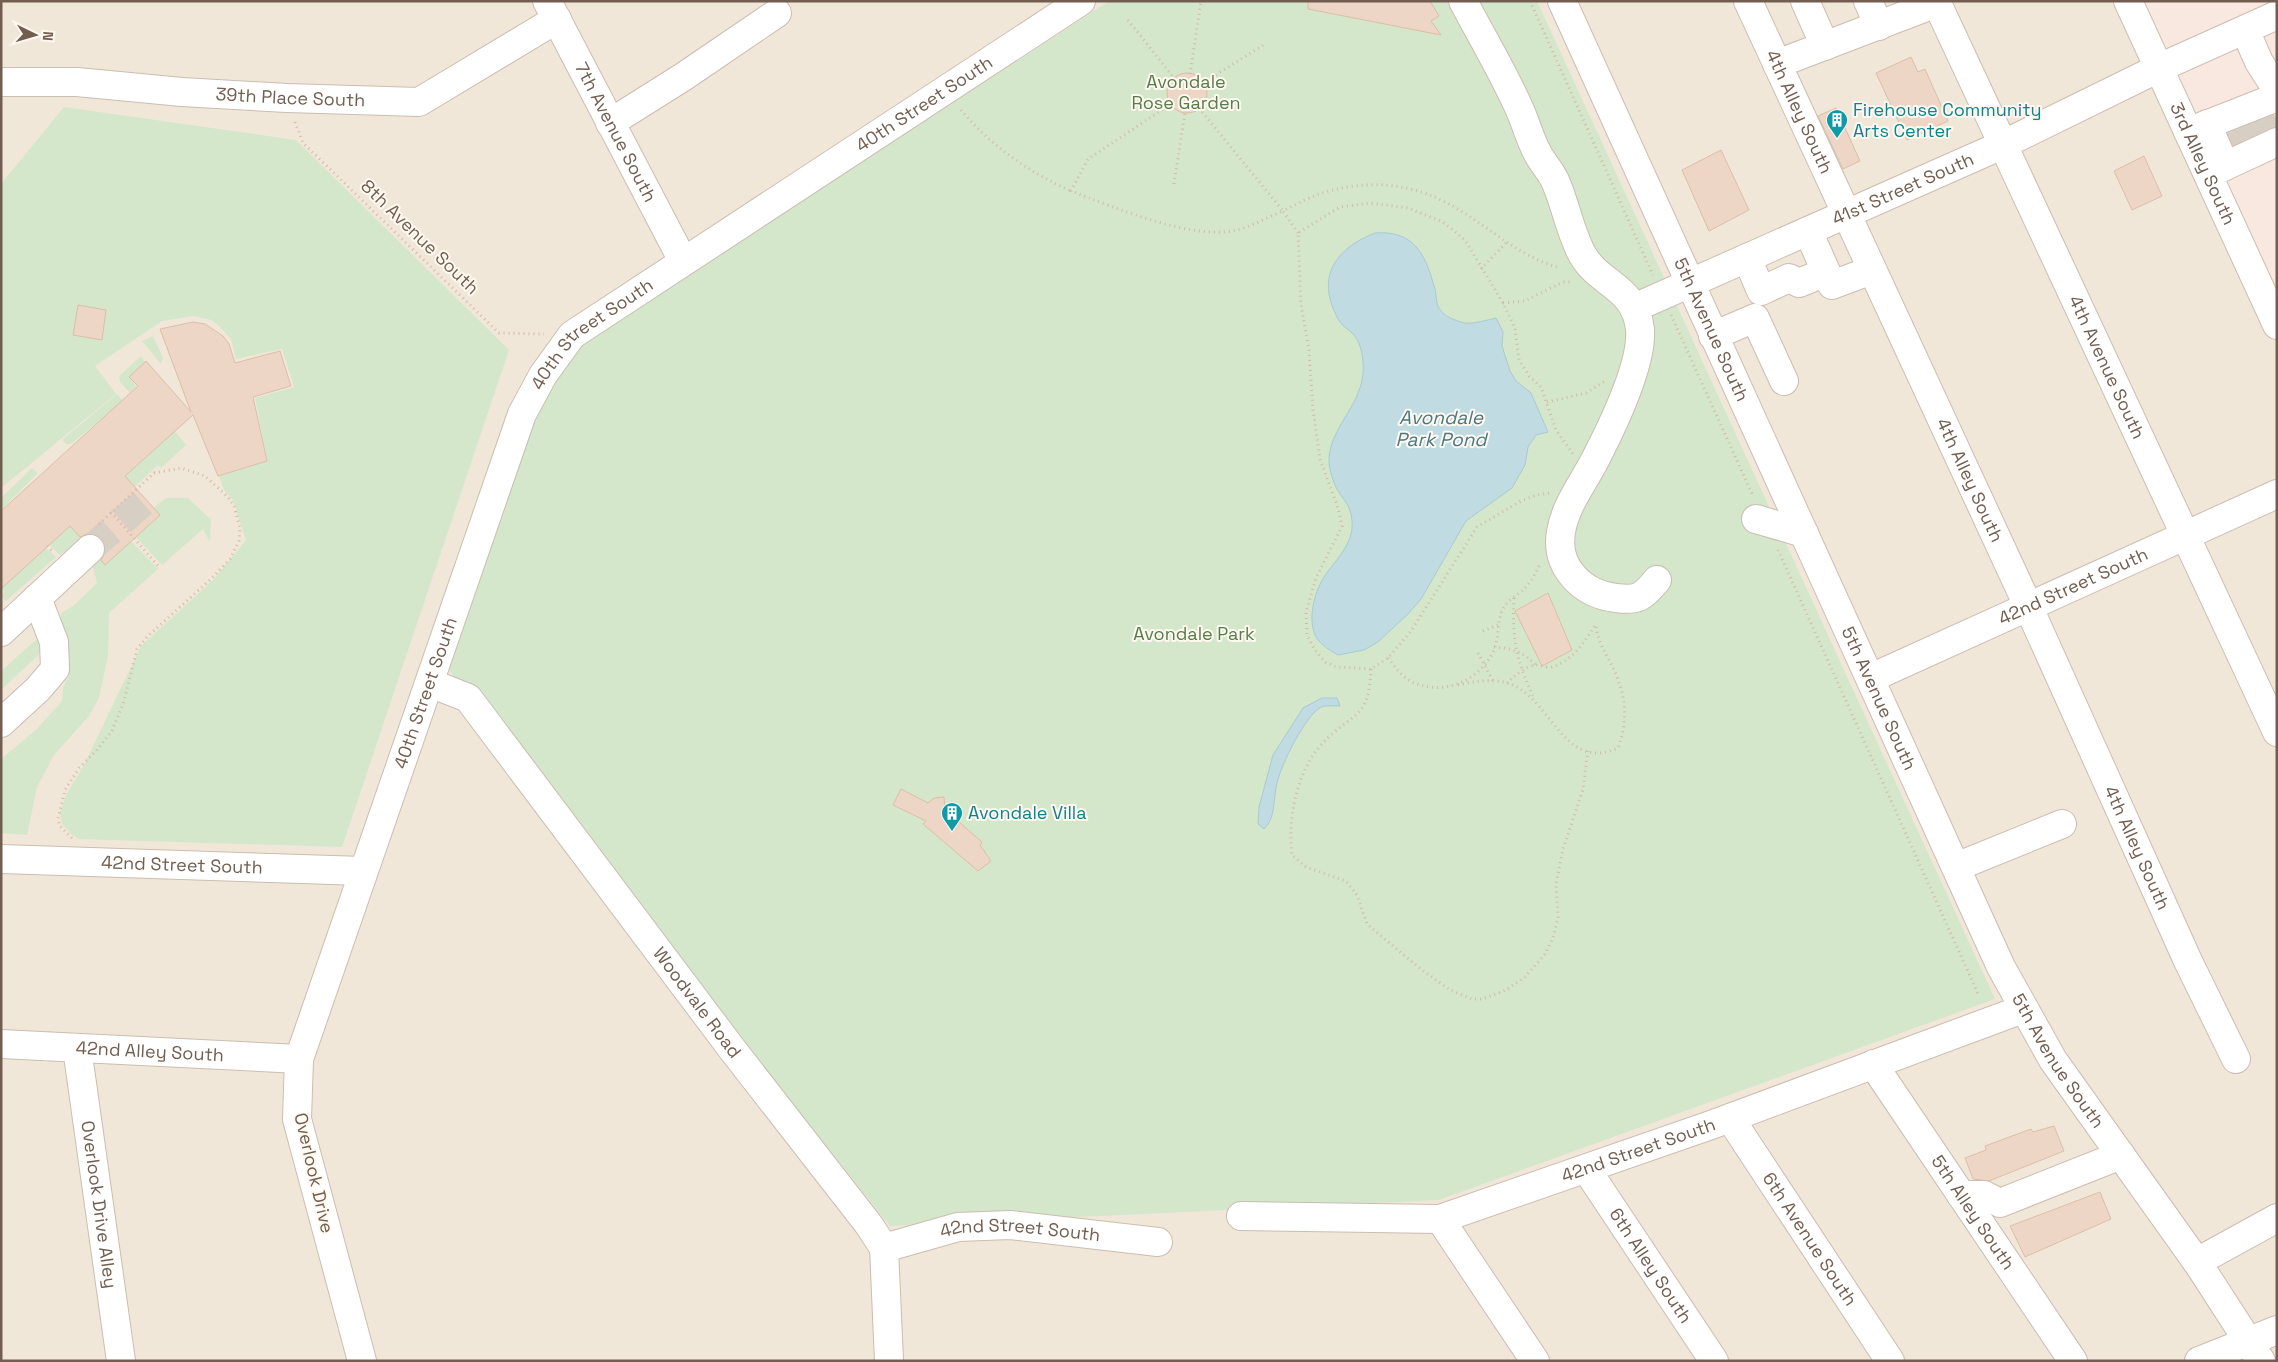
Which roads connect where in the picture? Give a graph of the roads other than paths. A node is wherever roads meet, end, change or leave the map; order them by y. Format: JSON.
{"nodes":[{"id":1,"x":1081,"y":1,"type":"edge"},
{"id":2,"x":1463,"y":1,"type":"edge"},
{"id":3,"x":1562,"y":1,"type":"edge"},
{"id":4,"x":1748,"y":1,"type":"edge"},
{"id":5,"x":1805,"y":1,"type":"edge"},
{"id":6,"x":1868,"y":1,"type":"edge"},
{"id":7,"x":2128,"y":1,"type":"edge"},
{"id":8,"x":1936,"y":2,"type":"edge"},
{"id":9,"x":552,"y":10,"type":"edge"},
{"id":10,"x":777,"y":13,"type":"dead end"},
{"id":11,"x":2277,"y":15,"type":"edge"},
{"id":12,"x":1879,"y":26,"type":"junction"},
{"id":13,"x":2244,"y":30,"type":"junction"},
{"id":14,"x":1825,"y":46,"type":"junction"},
{"id":15,"x":1777,"y":64,"type":"junction"},
{"id":16,"x":2159,"y":68,"type":"junction"},
{"id":17,"x":1,"y":82,"type":"edge"},
{"id":18,"x":2277,"y":90,"type":"edge"},
{"id":19,"x":610,"y":123,"type":"junction"},
{"id":20,"x":2197,"y":128,"type":"junction"},
{"id":21,"x":2258,"y":128,"type":"edge"},
{"id":22,"x":2002,"y":145,"type":"junction"},
{"id":23,"x":2216,"y":170,"type":"junction"},
{"id":24,"x":1846,"y":214,"type":"junction"},
{"id":25,"x":1808,"y":231,"type":"junction"},
{"id":26,"x":1747,"y":258,"type":"junction"},
{"id":27,"x":683,"y":262,"type":"junction"},
{"id":28,"x":1872,"y":270,"type":"junction"},
{"id":29,"x":1826,"y":272,"type":"junction"},
{"id":30,"x":1689,"y":283,"type":"junction"},
{"id":31,"x":1761,"y":291,"type":"junction"},
{"id":32,"x":1634,"y":308,"type":"junction"},
{"id":33,"x":1755,"y":318,"type":"junction"},
{"id":34,"x":2277,"y":325,"type":"edge"},
{"id":35,"x":1713,"y":336,"type":"junction"},
{"id":36,"x":1784,"y":381,"type":"dead end"},
{"id":37,"x":2277,"y":494,"type":"edge"},
{"id":38,"x":1756,"y":519,"type":"dead end"},
{"id":39,"x":1804,"y":533,"type":"junction"},
{"id":40,"x":2186,"y":534,"type":"junction"},
{"id":41,"x":92,"y":539,"type":"tunnel mouth"},
{"id":42,"x":1656,"y":580,"type":"dead end"},
{"id":43,"x":37,"y":598,"type":"junction"},
{"id":44,"x":2029,"y":608,"type":"junction"},
{"id":45,"x":1,"y":632,"type":"edge"},
{"id":46,"x":1871,"y":678,"type":"junction"},
{"id":47,"x":430,"y":682,"type":"junction"},
{"id":48,"x":1,"y":723,"type":"edge"},
{"id":49,"x":2277,"y":732,"type":"edge"},
{"id":50,"x":2062,"y":824,"type":"dead end"},
{"id":51,"x":1,"y":859,"type":"edge"},
{"id":52,"x":1956,"y":867,"type":"junction"},
{"id":53,"x":363,"y":871,"type":"junction"},
{"id":54,"x":2023,"y":1009,"type":"junction"},
{"id":55,"x":1,"y":1044,"type":"edge"},
{"id":56,"x":77,"y":1048,"type":"junction"},
{"id":57,"x":299,"y":1059,"type":"junction"},
{"id":58,"x":2236,"y":1059,"type":"dead end"},
{"id":59,"x":1873,"y":1064,"type":"junction"},
{"id":60,"x":1730,"y":1118,"type":"junction"},
{"id":61,"x":2121,"y":1155,"type":"junction"},
{"id":62,"x":1587,"y":1170,"type":"junction"},
{"id":63,"x":1961,"y":1195,"type":"junction"},
{"id":64,"x":2000,"y":1202,"type":"junction"},
{"id":65,"x":1241,"y":1216,"type":"dead end"},
{"id":66,"x":2277,"y":1218,"type":"edge"},
{"id":67,"x":1440,"y":1219,"type":"junction"},
{"id":68,"x":1989,"y":1236,"type":"junction"},
{"id":69,"x":1158,"y":1242,"type":"dead end"},
{"id":70,"x":884,"y":1248,"type":"junction"},
{"id":71,"x":2197,"y":1262,"type":"junction"},
{"id":72,"x":2277,"y":1330,"type":"edge"},
{"id":73,"x":2254,"y":1350,"type":"edge"},
{"id":74,"x":121,"y":1361,"type":"edge"},
{"id":75,"x":362,"y":1361,"type":"edge"},
{"id":76,"x":889,"y":1361,"type":"edge"},
{"id":77,"x":1535,"y":1361,"type":"edge"},
{"id":78,"x":1714,"y":1361,"type":"edge"},
{"id":79,"x":1890,"y":1361,"type":"edge"},
{"id":80,"x":2072,"y":1361,"type":"edge"},
{"id":81,"x":2199,"y":1361,"type":"edge"}],
"edges":[{"from":1,"to":27,"type":"street","name":"40th Street South"},
{"from":2,"to":32,"type":"street"},
{"from":3,"to":30,"type":"street","name":"5th Avenue South"},
{"from":4,"to":15,"type":"street","name":"4th Alley South"},
{"from":5,"to":14,"type":"street"},
{"from":6,"to":12,"type":"street"},
{"from":7,"to":16,"type":"street","name":"3rd Alley South"},
{"from":8,"to":12,"type":"street"},
{"from":8,"to":22,"type":"street","name":"4th Avenue South"},
{"from":9,"to":17,"type":"street","name":"39th Place South"},
{"from":9,"to":19,"type":"street","name":"7th Avenue South"},
{"from":10,"to":19,"type":"street"},
{"from":11,"to":13,"type":"street","name":"41st Street South"},
{"from":12,"to":14,"type":"street"},
{"from":13,"to":16,"type":"street","name":"41st Street South"},
{"from":13,"to":18,"type":"street"},
{"from":14,"to":15,"type":"street"},
{"from":15,"to":24,"type":"street","name":"4th Alley South"},
{"from":16,"to":20,"type":"street","name":"3rd Alley South"},
{"from":16,"to":22,"type":"street","name":"41st Street South"},
{"from":19,"to":27,"type":"street","name":"7th Avenue South"},
{"from":20,"to":21,"type":"street"},
{"from":20,"to":23,"type":"street","name":"3rd Alley South"},
{"from":21,"to":23,"type":"street"},
{"from":22,"to":24,"type":"street","name":"41st Street South"},
{"from":22,"to":40,"type":"street","name":"4th Avenue South"},
{"from":23,"to":34,"type":"street","name":"3rd Alley South"},
{"from":24,"to":25,"type":"street","name":"41st Street South"},
{"from":24,"to":28,"type":"street","name":"4th Alley South"},
{"from":25,"to":26,"type":"street","name":"41st Street South"},
{"from":25,"to":29,"type":"street"},
{"from":26,"to":30,"type":"street","name":"41st Street South"},
{"from":26,"to":31,"type":"street"},
{"from":27,"to":47,"type":"street","name":"40th Street South"},
{"from":28,"to":29,"type":"street"},
{"from":28,"to":44,"type":"street","name":"4th Alley South"},
{"from":29,"to":31,"type":"street"},
{"from":30,"to":32,"type":"street","name":"41st Street South"},
{"from":30,"to":35,"type":"street","name":"5th Avenue South"},
{"from":31,"to":33,"type":"street"},
{"from":32,"to":42,"type":"street"},
{"from":33,"to":35,"type":"street"},
{"from":33,"to":36,"type":"street"},
{"from":35,"to":39,"type":"street","name":"5th Avenue South"},
{"from":37,"to":40,"type":"street","name":"42nd Street South"},
{"from":38,"to":39,"type":"street"},
{"from":39,"to":46,"type":"street","name":"5th Avenue South"},
{"from":40,"to":44,"type":"street","name":"42nd Street South"},
{"from":40,"to":49,"type":"street","name":"4th Avenue South"},
{"from":41,"to":43,"type":"street"},
{"from":43,"to":45,"type":"street"},
{"from":43,"to":48,"type":"street"},
{"from":44,"to":46,"type":"street","name":"42nd Street South"},
{"from":44,"to":58,"type":"street","name":"4th Alley South"},
{"from":46,"to":52,"type":"street","name":"5th Avenue South"},
{"from":47,"to":53,"type":"street","name":"40th Street South"},
{"from":47,"to":70,"type":"street","name":"Woodvale Road"},
{"from":50,"to":52,"type":"street"},
{"from":51,"to":53,"type":"street","name":"42nd Street South"},
{"from":52,"to":54,"type":"street","name":"5th Avenue South"},
{"from":53,"to":57,"type":"street","name":"Overlook Drive"},
{"from":54,"to":59,"type":"street","name":"42nd Street South"},
{"from":54,"to":61,"type":"street","name":"5th Avenue South"},
{"from":55,"to":56,"type":"street","name":"42nd Alley South"},
{"from":56,"to":57,"type":"street","name":"42nd Alley South"},
{"from":56,"to":74,"type":"street","name":"Overlook Drive Alley"},
{"from":57,"to":75,"type":"street","name":"Overlook Drive"},
{"from":59,"to":60,"type":"street","name":"42nd Street South"},
{"from":59,"to":63,"type":"street","name":"5th Alley South"},
{"from":60,"to":62,"type":"street","name":"42nd Street South"},
{"from":60,"to":79,"type":"street","name":"6th Avenue South"},
{"from":61,"to":64,"type":"street"},
{"from":61,"to":71,"type":"street","name":"5th Avenue South"},
{"from":62,"to":67,"type":"street","name":"42nd Street South"},
{"from":62,"to":78,"type":"street","name":"6th Alley South"},
{"from":63,"to":64,"type":"street"},
{"from":63,"to":68,"type":"street","name":"5th Alley South"},
{"from":64,"to":68,"type":"street"},
{"from":65,"to":67,"type":"street","name":"42nd Street South"},
{"from":66,"to":71,"type":"street"},
{"from":67,"to":77,"type":"street"},
{"from":68,"to":80,"type":"street","name":"5th Alley South"},
{"from":69,"to":70,"type":"street","name":"42nd Street South"},
{"from":70,"to":76,"type":"street","name":"Woodvale Road"},
{"from":71,"to":73,"type":"street","name":"5th Avenue South"},
{"from":72,"to":73,"type":"street"},
{"from":73,"to":81,"type":"street"}]}
